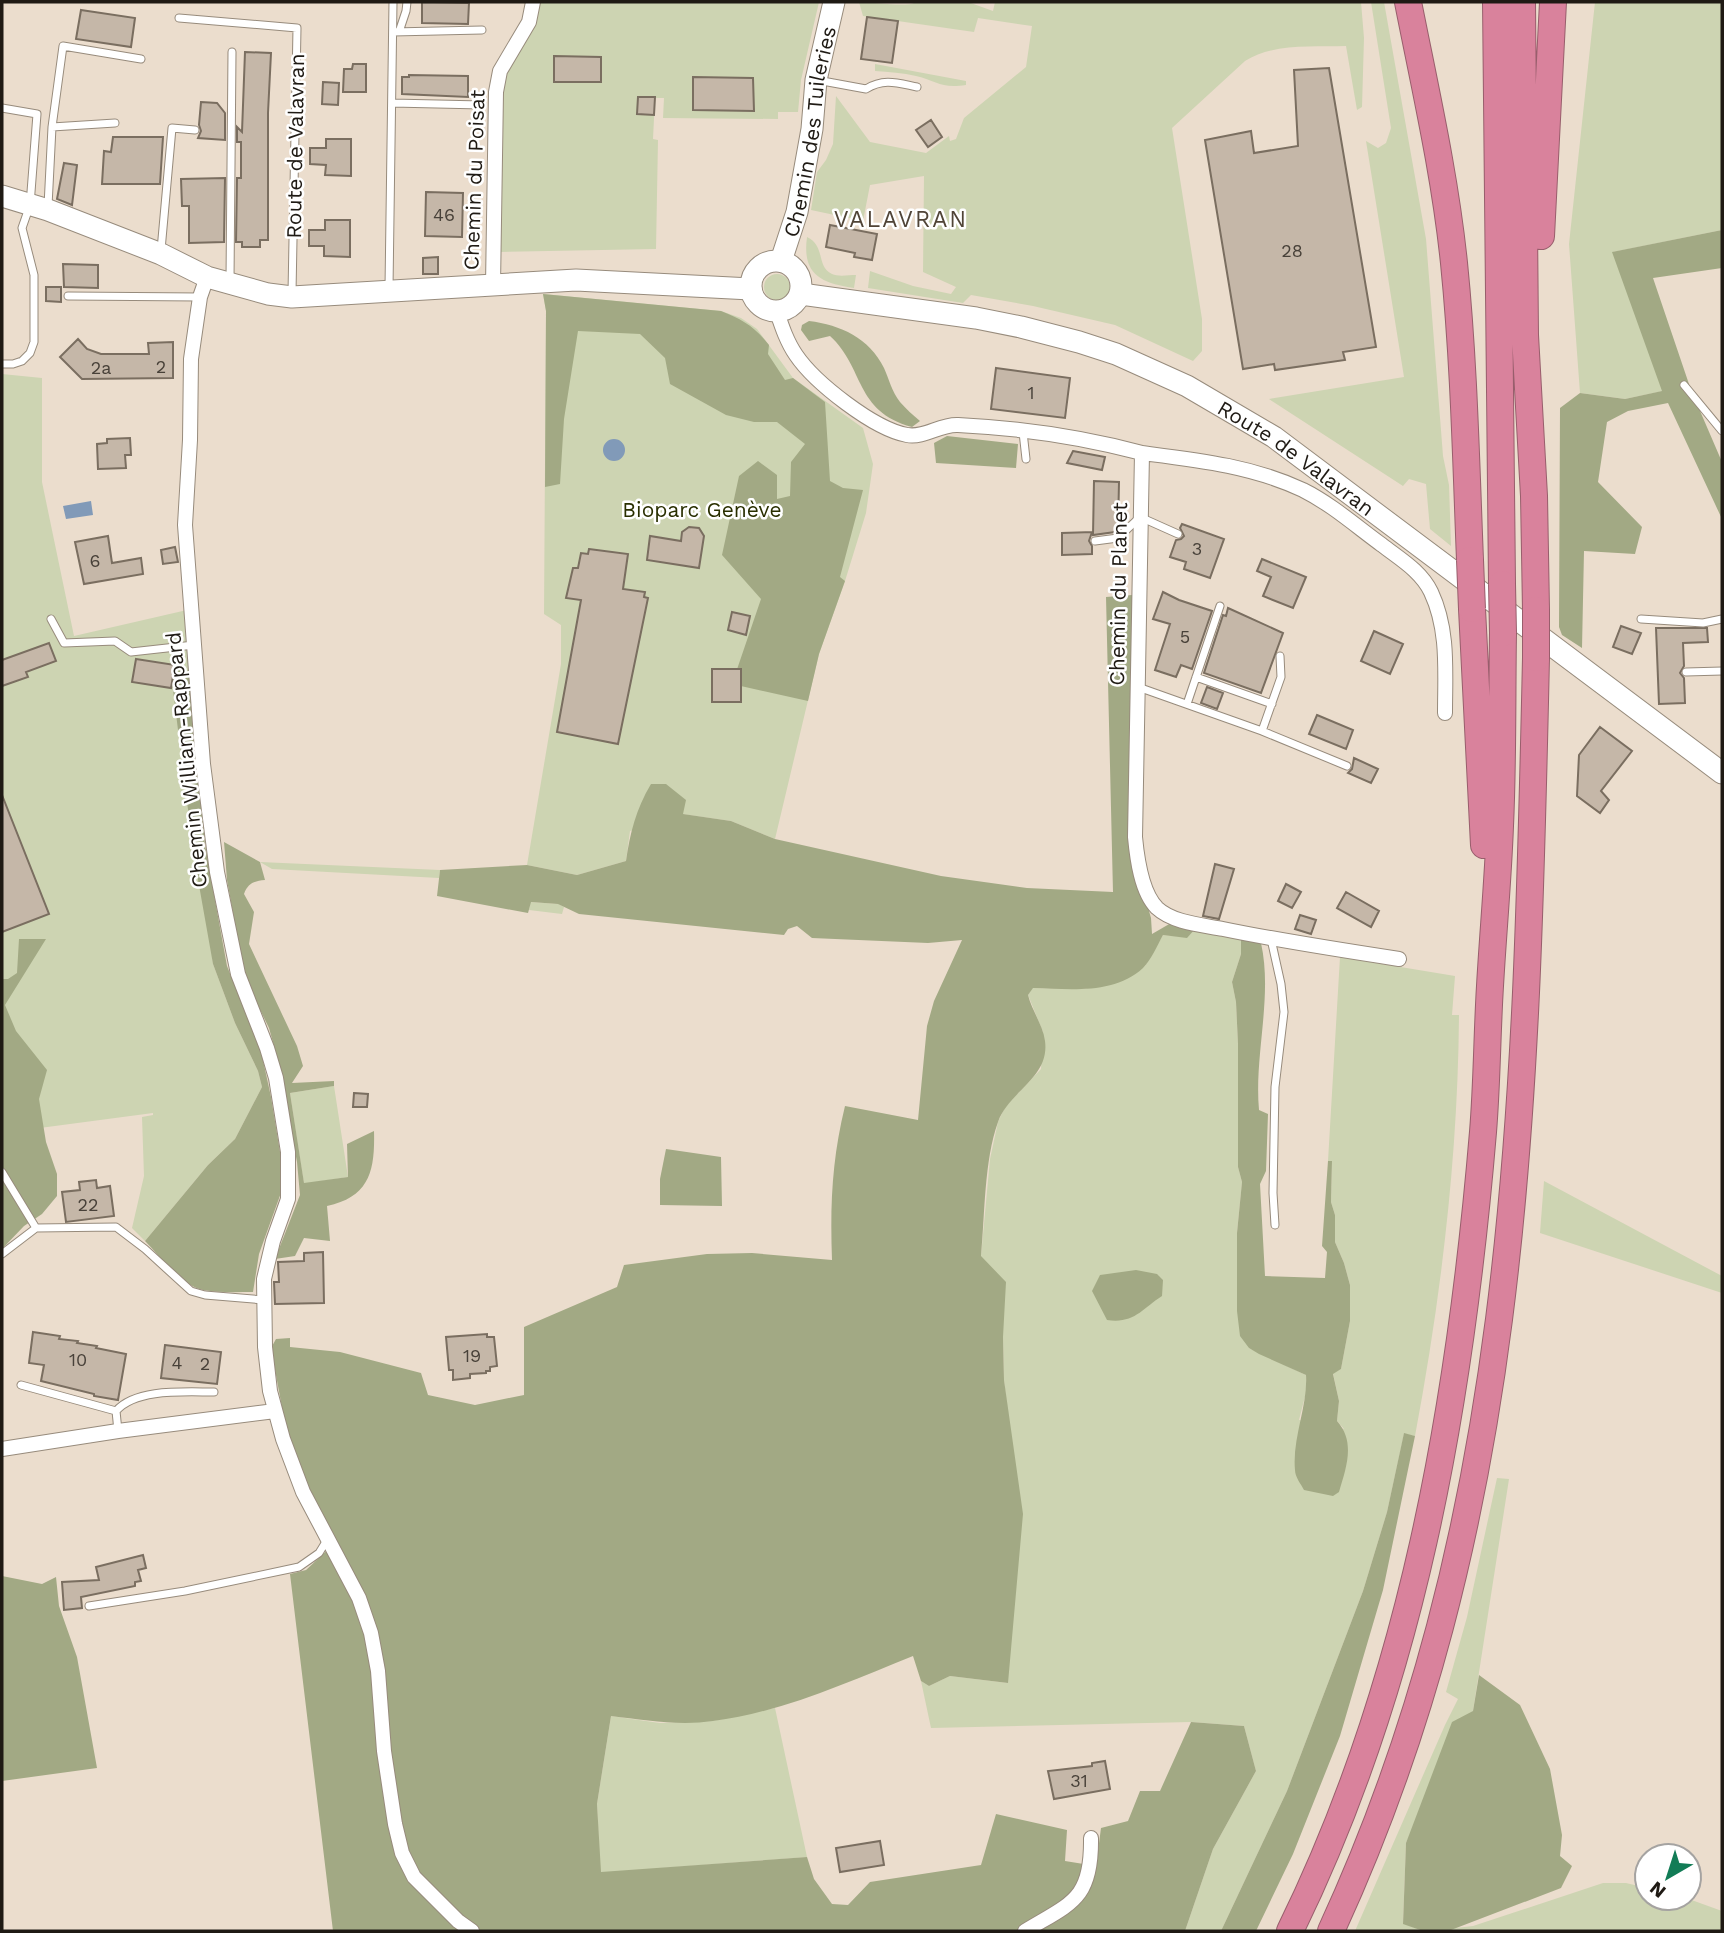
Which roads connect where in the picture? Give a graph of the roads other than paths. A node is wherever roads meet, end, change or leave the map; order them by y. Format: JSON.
{"nodes":[{"id":1,"x":393,"y":2,"type":"edge"},
{"id":2,"x":407,"y":2,"type":"edge"},
{"id":3,"x":533,"y":2,"type":"edge"},
{"id":4,"x":834,"y":2,"type":"edge"},
{"id":5,"x":1408,"y":2,"type":"edge"},
{"id":6,"x":1496,"y":2,"type":"edge"},
{"id":7,"x":1522,"y":2,"type":"edge"},
{"id":8,"x":1553,"y":2,"type":"edge"},
{"id":9,"x":179,"y":18,"type":"dead end"},
{"id":10,"x":482,"y":30,"type":"dead end"},
{"id":11,"x":396,"y":32,"type":"junction"},
{"id":12,"x":232,"y":52,"type":"dead end"},
{"id":13,"x":141,"y":59,"type":"dead end"},
{"id":14,"x":816,"y":80,"type":"junction"},
{"id":15,"x":907,"y":94,"type":"dead end"},
{"id":16,"x":392,"y":103,"type":"junction"},
{"id":17,"x":482,"y":105,"type":"dead end"},
{"id":18,"x":2,"y":108,"type":"edge"},
{"id":19,"x":115,"y":123,"type":"dead end"},
{"id":20,"x":52,"y":127,"type":"junction"},
{"id":21,"x":195,"y":130,"type":"dead end"},
{"id":22,"x":2,"y":196,"type":"edge"},
{"id":23,"x":39,"y":208,"type":"junction"},
{"id":24,"x":161,"y":254,"type":"junction"},
{"id":25,"x":781,"y":261,"type":"junction"},
{"id":26,"x":230,"y":284,"type":"junction"},
{"id":27,"x":493,"y":285,"type":"junction"},
{"id":28,"x":204,"y":287,"type":"junction"},
{"id":29,"x":751,"y":289,"type":"junction"},
{"id":30,"x":389,"y":292,"type":"junction"},
{"id":31,"x":801,"y":294,"type":"junction"},
{"id":32,"x":68,"y":296,"type":"dead end"},
{"id":33,"x":292,"y":297,"type":"junction"},
{"id":34,"x":777,"y":312,"type":"junction"},
{"id":35,"x":2,"y":364,"type":"edge"},
{"id":36,"x":1684,"y":385,"type":"dead end"},
{"id":37,"x":1722,"y":431,"type":"edge"},
{"id":38,"x":1023,"y":432,"type":"junction"},
{"id":39,"x":1142,"y":453,"type":"junction"},
{"id":40,"x":1026,"y":459,"type":"dead end"},
{"id":41,"x":1534,"y":496,"type":"junction"},
{"id":42,"x":1140,"y":517,"type":"junction"},
{"id":43,"x":1178,"y":534,"type":"dead end"},
{"id":44,"x":1095,"y":541,"type":"dead end"},
{"id":45,"x":1220,"y":606,"type":"dead end"},
{"id":46,"x":51,"y":619,"type":"dead end"},
{"id":47,"x":1642,"y":619,"type":"dead end"},
{"id":48,"x":1722,"y":619,"type":"edge"},
{"id":49,"x":194,"y":645,"type":"junction"},
{"id":50,"x":1280,"y":656,"type":"dead end"},
{"id":51,"x":1722,"y":671,"type":"edge"},
{"id":52,"x":1686,"y":672,"type":"dead end"},
{"id":53,"x":1196,"y":677,"type":"junction"},
{"id":54,"x":1137,"y":687,"type":"junction"},
{"id":55,"x":1187,"y":704,"type":"junction"},
{"id":56,"x":1272,"y":704,"type":"junction"},
{"id":57,"x":1445,"y":713,"type":"dead end"},
{"id":58,"x":1262,"y":731,"type":"junction"},
{"id":59,"x":1347,"y":766,"type":"dead end"},
{"id":60,"x":1722,"y":773,"type":"edge"},
{"id":61,"x":1271,"y":939,"type":"junction"},
{"id":62,"x":1399,"y":959,"type":"dead end"},
{"id":63,"x":1489,"y":986,"type":"junction"},
{"id":64,"x":2,"y":1172,"type":"edge"},
{"id":65,"x":1275,"y":1225,"type":"dead end"},
{"id":66,"x":36,"y":1228,"type":"junction"},
{"id":67,"x":2,"y":1254,"type":"edge"},
{"id":68,"x":264,"y":1300,"type":"junction"},
{"id":69,"x":21,"y":1385,"type":"dead end"},
{"id":70,"x":214,"y":1392,"type":"dead end"},
{"id":71,"x":116,"y":1411,"type":"junction"},
{"id":72,"x":275,"y":1411,"type":"junction"},
{"id":73,"x":118,"y":1431,"type":"junction"},
{"id":74,"x":2,"y":1449,"type":"edge"},
{"id":75,"x":328,"y":1540,"type":"junction"},
{"id":76,"x":89,"y":1606,"type":"dead end"},
{"id":77,"x":1090,"y":1838,"type":"dead end"},
{"id":78,"x":472,"y":1931,"type":"edge"},
{"id":79,"x":1025,"y":1931,"type":"edge"},
{"id":80,"x":1290,"y":1931,"type":"edge"},
{"id":81,"x":1331,"y":1931,"type":"edge"}],
"edges":[{"from":1,"to":11,"type":"lane"},
{"from":2,"to":11,"type":"lane"},
{"from":3,"to":27,"type":"street","name":"Chemin du Poisat"},
{"from":4,"to":14,"type":"street","name":"Chemin des Tuileries"},
{"from":5,"to":63,"type":"highway","bridge":true},
{"from":6,"to":63,"type":"highway","bridge":true},
{"from":7,"to":41,"type":"highway"},
{"from":8,"to":41,"type":"highway"},
{"from":9,"to":33,"type":"lane","name":"Route de Valavran"},
{"from":10,"to":11,"type":"lane"},
{"from":11,"to":16,"type":"lane"},
{"from":12,"to":26,"type":"lane"},
{"from":13,"to":20,"type":"lane"},
{"from":14,"to":15,"type":"lane"},
{"from":14,"to":25,"type":"street","name":"Chemin des Tuileries"},
{"from":16,"to":17,"type":"lane"},
{"from":16,"to":30,"type":"lane"},
{"from":18,"to":23,"type":"lane"},
{"from":19,"to":20,"type":"lane"},
{"from":20,"to":23,"type":"lane"},
{"from":21,"to":24,"type":"lane"},
{"from":22,"to":23,"type":"street"},
{"from":23,"to":24,"type":"street"},
{"from":23,"to":35,"type":"lane"},
{"from":24,"to":28,"type":"street"},
{"from":25,"to":29,"type":"street"},
{"from":25,"to":31,"type":"street"},
{"from":26,"to":28,"type":"street"},
{"from":26,"to":33,"type":"street"},
{"from":27,"to":29,"type":"street"},
{"from":27,"to":30,"type":"street"},
{"from":28,"to":32,"type":"lane"},
{"from":28,"to":49,"type":"street","name":"Chemin William-Rappard"},
{"from":29,"to":34,"type":"street"},
{"from":30,"to":33,"type":"street"},
{"from":31,"to":34,"type":"street"},
{"from":31,"to":60,"type":"street","name":"Route de Valavran"},
{"from":34,"to":38,"type":"street"},
{"from":36,"to":37,"type":"lane"},
{"from":38,"to":39,"type":"street"},
{"from":38,"to":40,"type":"lane"},
{"from":39,"to":42,"type":"street","name":"Chemin du Planet"},
{"from":39,"to":57,"type":"street"},
{"from":41,"to":81,"type":"highway","bridge":true},
{"from":42,"to":43,"type":"lane"},
{"from":42,"to":44,"type":"lane"},
{"from":42,"to":54,"type":"street","name":"Chemin du Planet"},
{"from":45,"to":53,"type":"lane"},
{"from":46,"to":49,"type":"lane"},
{"from":47,"to":48,"type":"lane"},
{"from":49,"to":68,"type":"street","name":"Chemin William-Rappard"},
{"from":50,"to":56,"type":"lane"},
{"from":51,"to":52,"type":"lane"},
{"from":53,"to":55,"type":"lane"},
{"from":53,"to":56,"type":"lane"},
{"from":54,"to":55,"type":"lane"},
{"from":54,"to":61,"type":"street","name":"Chemin du Planet"},
{"from":55,"to":58,"type":"lane"},
{"from":56,"to":58,"type":"lane"},
{"from":58,"to":59,"type":"lane"},
{"from":61,"to":62,"type":"street","name":"Chemin du Planet"},
{"from":61,"to":65,"type":"lane"},
{"from":63,"to":80,"type":"highway"},
{"from":64,"to":66,"type":"lane"},
{"from":66,"to":67,"type":"lane"},
{"from":66,"to":68,"type":"lane"},
{"from":68,"to":72,"type":"street","name":"Chemin William-Rappard"},
{"from":69,"to":71,"type":"lane"},
{"from":70,"to":71,"type":"lane"},
{"from":71,"to":73,"type":"lane"},
{"from":72,"to":73,"type":"street"},
{"from":72,"to":75,"type":"street","name":"Chemin William-Rappard"},
{"from":73,"to":74,"type":"street"},
{"from":75,"to":76,"type":"lane"},
{"from":75,"to":78,"type":"street","name":"Chemin William-Rappard"},
{"from":77,"to":79,"type":"street"}]}
